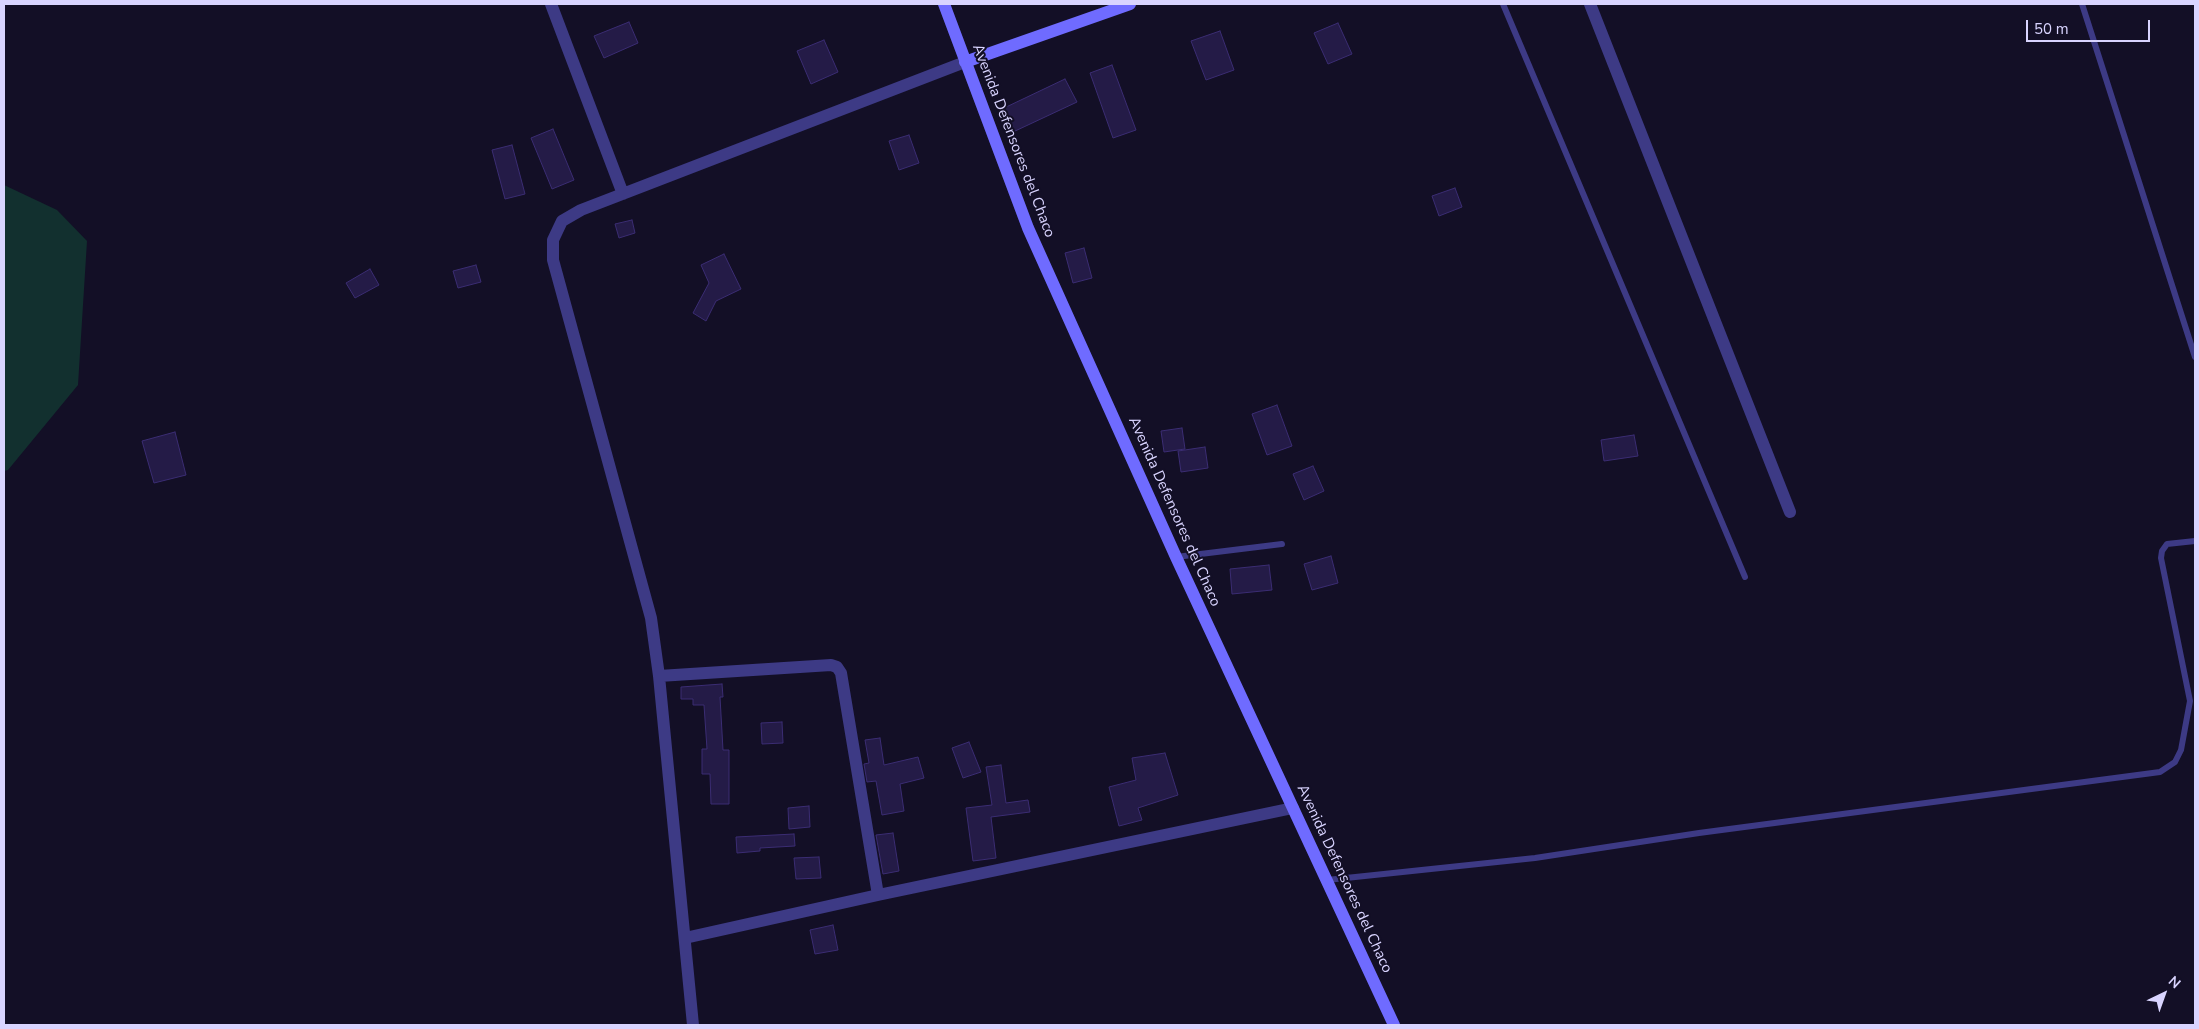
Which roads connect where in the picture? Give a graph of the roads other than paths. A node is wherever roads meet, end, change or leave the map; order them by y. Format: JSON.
{"nodes":[{"id":1,"x":551,"y":4,"type":"edge"},
{"id":2,"x":944,"y":4,"type":"edge"},
{"id":3,"x":1130,"y":4,"type":"edge"},
{"id":4,"x":1503,"y":4,"type":"edge"},
{"id":5,"x":1590,"y":4,"type":"edge"},
{"id":6,"x":2082,"y":4,"type":"edge"},
{"id":7,"x":965,"y":62,"type":"junction"},
{"id":8,"x":623,"y":194,"type":"junction"},
{"id":9,"x":2195,"y":357,"type":"edge"},
{"id":10,"x":1790,"y":512,"type":"dead end"},
{"id":11,"x":2195,"y":541,"type":"edge"},
{"id":12,"x":1282,"y":544,"type":"dead end"},
{"id":13,"x":1176,"y":557,"type":"junction"},
{"id":14,"x":1745,"y":578,"type":"dead end"},
{"id":15,"x":659,"y":676,"type":"junction"},
{"id":16,"x":1293,"y":808,"type":"junction"},
{"id":17,"x":1326,"y":880,"type":"junction"},
{"id":18,"x":878,"y":895,"type":"junction"},
{"id":19,"x":685,"y":938,"type":"junction"},
{"id":20,"x":693,"y":1025,"type":"edge"},
{"id":21,"x":1394,"y":1025,"type":"edge"}],
"edges":[{"from":1,"to":8,"type":"street"},
{"from":2,"to":7,"type":"main road","name":"Avenida Defensores del Chaco"},
{"from":3,"to":7,"type":"main road"},
{"from":4,"to":14,"type":"lane"},
{"from":5,"to":10,"type":"street"},
{"from":6,"to":9,"type":"lane"},
{"from":7,"to":8,"type":"street"},
{"from":7,"to":13,"type":"main road","name":"Avenida Defensores del Chaco"},
{"from":8,"to":15,"type":"street"},
{"from":11,"to":17,"type":"lane"},
{"from":12,"to":13,"type":"lane"},
{"from":13,"to":16,"type":"main road","name":"Avenida Defensores del Chaco"},
{"from":15,"to":18,"type":"street"},
{"from":15,"to":19,"type":"street"},
{"from":16,"to":17,"type":"main road","name":"Avenida Defensores del Chaco"},
{"from":16,"to":18,"type":"street"},
{"from":17,"to":21,"type":"main road","name":"Avenida Defensores del Chaco"},
{"from":18,"to":19,"type":"street"},
{"from":19,"to":20,"type":"street"}]}
